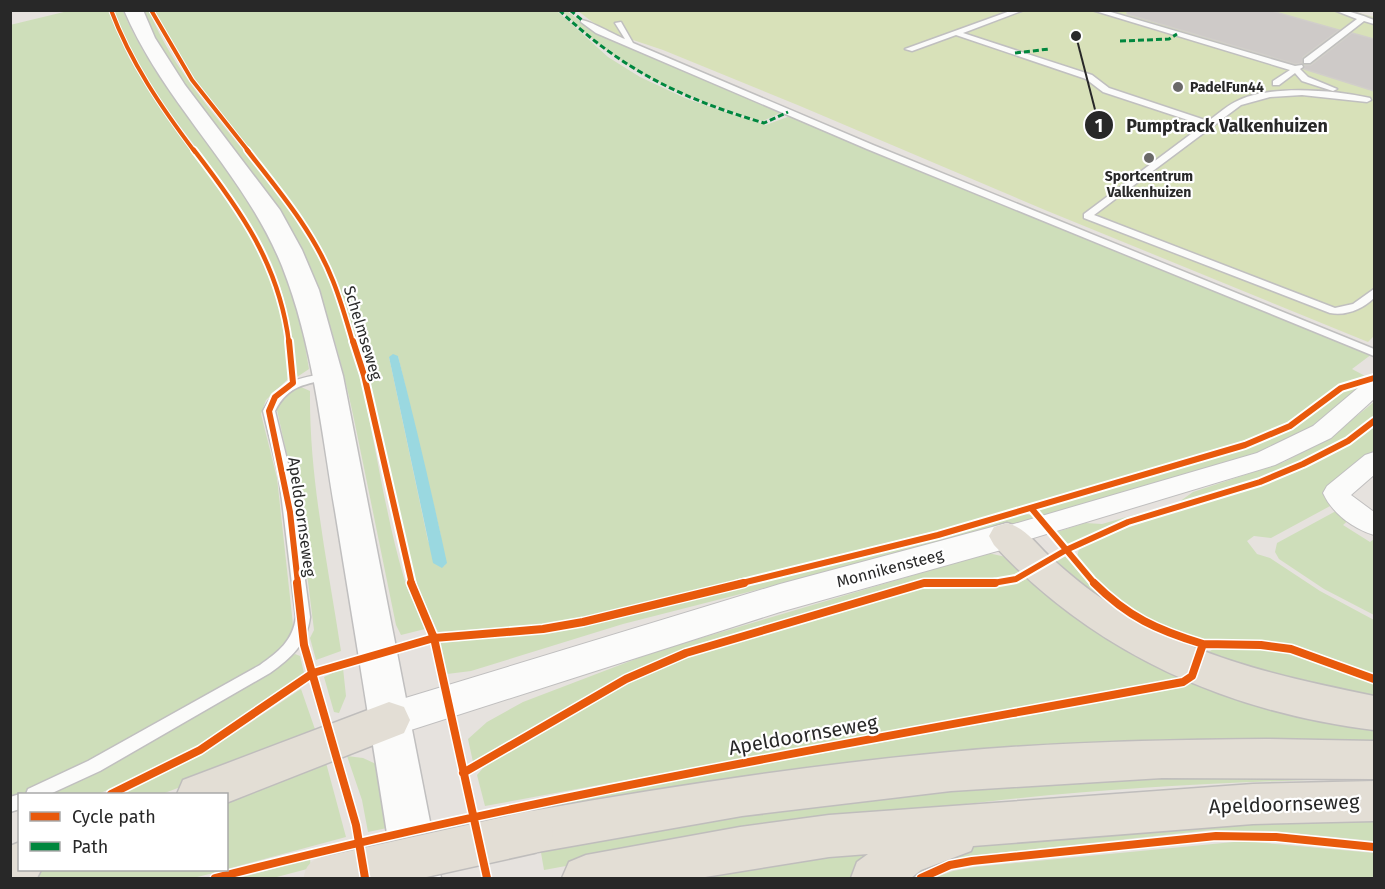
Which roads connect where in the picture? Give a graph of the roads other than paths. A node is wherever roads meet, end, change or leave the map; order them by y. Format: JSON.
{"nodes":[{"id":1,"x":133,"y":10,"type":"edge"},
{"id":2,"x":1021,"y":10,"type":"edge"},
{"id":3,"x":1095,"y":10,"type":"edge"},
{"id":4,"x":1337,"y":10,"type":"edge"},
{"id":5,"x":1363,"y":18,"type":"junction"},
{"id":6,"x":582,"y":21,"type":"dead end"},
{"id":7,"x":1374,"y":22,"type":"edge"},
{"id":8,"x":619,"y":23,"type":"dead end"},
{"id":9,"x":957,"y":33,"type":"junction"},
{"id":10,"x":630,"y":42,"type":"junction"},
{"id":11,"x":909,"y":49,"type":"dead end"},
{"id":12,"x":1302,"y":65,"type":"junction"},
{"id":13,"x":1276,"y":83,"type":"dead end"},
{"id":14,"x":1371,"y":101,"type":"edge"},
{"id":15,"x":1208,"y":124,"type":"junction"},
{"id":16,"x":1374,"y":292,"type":"edge"},
{"id":17,"x":1374,"y":353,"type":"edge"},
{"id":18,"x":328,"y":376,"type":"junction"},
{"id":19,"x":1374,"y":387,"type":"edge"},
{"id":20,"x":1374,"y":461,"type":"edge"},
{"id":21,"x":1374,"y":525,"type":"edge"},
{"id":22,"x":1007,"y":536,"type":"junction"},
{"id":23,"x":1374,"y":713,"type":"edge"},
{"id":24,"x":389,"y":720,"type":"junction"},
{"id":25,"x":1374,"y":760,"type":"edge"},
{"id":26,"x":38,"y":793,"type":"edge"},
{"id":27,"x":204,"y":793,"type":"edge"},
{"id":28,"x":1374,"y":801,"type":"edge"},
{"id":29,"x":1000,"y":821,"type":"junction"},
{"id":30,"x":326,"y":879,"type":"edge"},
{"id":31,"x":418,"y":879,"type":"edge"},
{"id":32,"x":586,"y":879,"type":"edge"},
{"id":33,"x":874,"y":879,"type":"edge"}],
"edges":[{"from":1,"to":18,"type":"main road"},
{"from":2,"to":9,"type":"lane"},
{"from":3,"to":12,"type":"lane"},
{"from":4,"to":5,"type":"lane"},
{"from":5,"to":7,"type":"lane"},
{"from":5,"to":12,"type":"lane"},
{"from":6,"to":10,"type":"lane"},
{"from":8,"to":10,"type":"lane"},
{"from":9,"to":11,"type":"lane"},
{"from":9,"to":15,"type":"lane"},
{"from":10,"to":17,"type":"lane"},
{"from":12,"to":13,"type":"lane"},
{"from":12,"to":14,"type":"lane"},
{"from":14,"to":15,"type":"lane"},
{"from":15,"to":16,"type":"lane"},
{"from":18,"to":24,"type":"main road"},
{"from":18,"to":26,"type":"lane","name":"Apeldoornseweg"},
{"from":19,"to":22,"type":"street","name":"Monnikensteeg"},
{"from":20,"to":21,"type":"street"},
{"from":22,"to":23,"type":"main road"},
{"from":22,"to":24,"type":"street","name":"Monnikensteeg"},
{"from":24,"to":27,"type":"main road"},
{"from":24,"to":31,"type":"main road"},
{"from":25,"to":30,"type":"main road","bridge":true},
{"from":28,"to":29,"type":"main road","name":"Apeldoornseweg"},
{"from":29,"to":32,"type":"main road","name":"Apeldoornseweg"},
{"from":29,"to":33,"type":"main road"}]}
